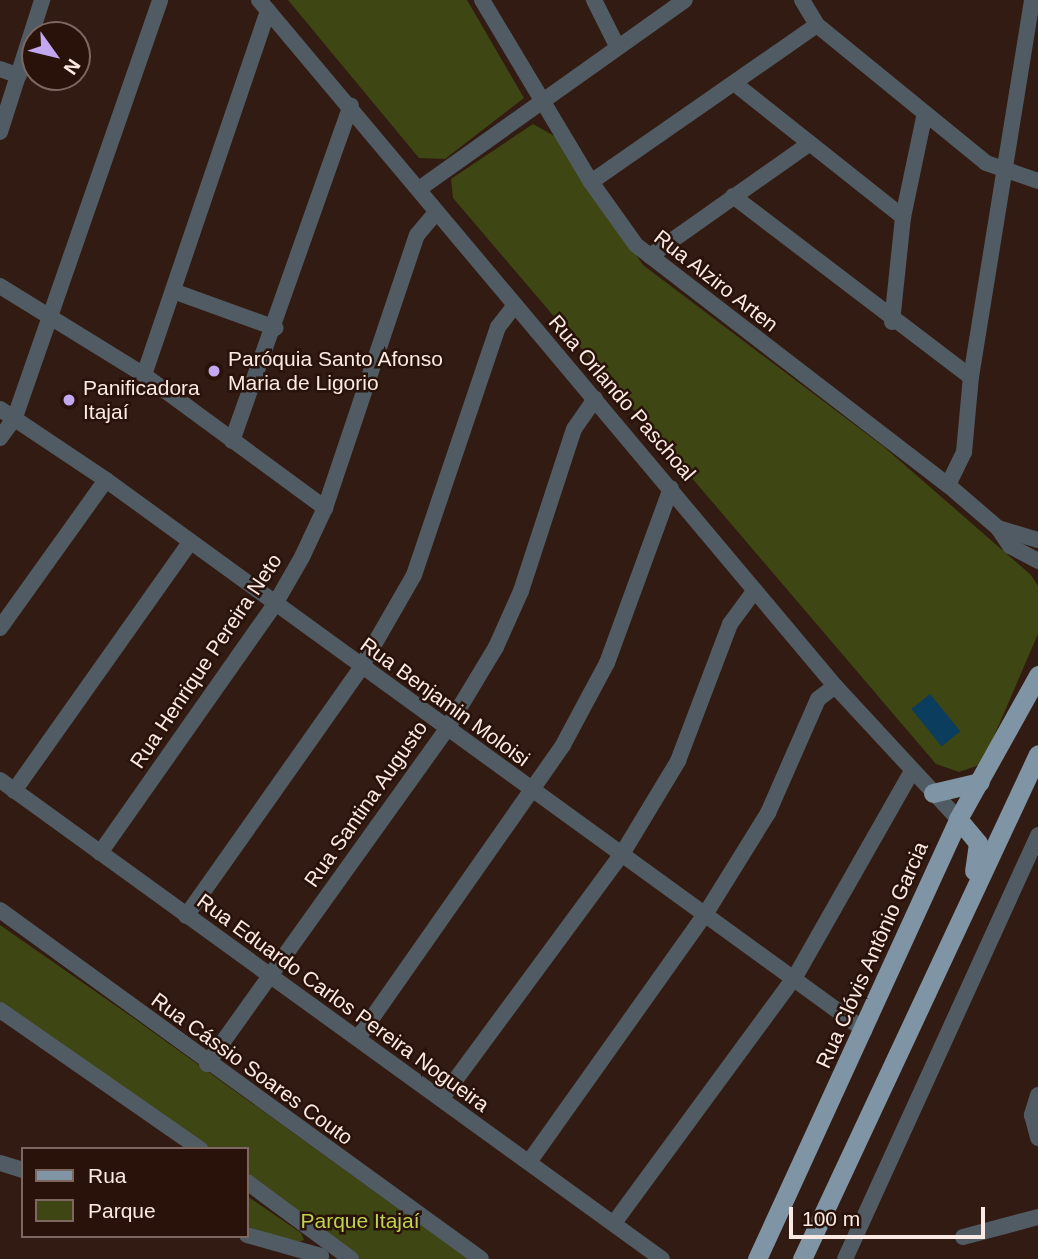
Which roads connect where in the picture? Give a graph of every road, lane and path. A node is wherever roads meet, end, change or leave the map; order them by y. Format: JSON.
{"nodes":[{"id":1,"x":42,"y":0,"type":"edge"},
{"id":2,"x":160,"y":0,"type":"edge"},
{"id":3,"x":482,"y":0,"type":"edge"},
{"id":4,"x":594,"y":0,"type":"edge"},
{"id":5,"x":685,"y":0,"type":"edge"},
{"id":6,"x":802,"y":0,"type":"edge"},
{"id":7,"x":1032,"y":0,"type":"edge"},
{"id":8,"x":263,"y":5,"type":"edge"},
{"id":9,"x":817,"y":24,"type":"junction"},
{"id":10,"x":617,"y":46,"type":"junction"},
{"id":11,"x":0,"y":69,"type":"edge"},
{"id":12,"x":19,"y":76,"type":"junction"},
{"id":13,"x":734,"y":83,"type":"junction"},
{"id":14,"x":540,"y":100,"type":"junction"},
{"id":15,"x":351,"y":105,"type":"junction"},
{"id":16,"x":925,"y":113,"type":"junction"},
{"id":17,"x":0,"y":132,"type":"edge"},
{"id":18,"x":810,"y":144,"type":"junction"},
{"id":19,"x":1004,"y":174,"type":"junction"},
{"id":20,"x":1038,"y":181,"type":"edge"},
{"id":21,"x":591,"y":182,"type":"junction"},
{"id":22,"x":419,"y":189,"type":"junction"},
{"id":23,"x":733,"y":196,"type":"junction"},
{"id":24,"x":436,"y":212,"type":"junction"},
{"id":25,"x":903,"y":217,"type":"junction"},
{"id":26,"x":650,"y":256,"type":"junction"},
{"id":27,"x":0,"y":286,"type":"edge"},
{"id":28,"x":173,"y":291,"type":"junction"},
{"id":29,"x":515,"y":305,"type":"junction"},
{"id":30,"x":51,"y":313,"type":"junction"},
{"id":31,"x":892,"y":322,"type":"junction"},
{"id":32,"x":275,"y":328,"type":"junction"},
{"id":33,"x":144,"y":375,"type":"junction"},
{"id":34,"x":971,"y":377,"type":"junction"},
{"id":35,"x":594,"y":399,"type":"junction"},
{"id":36,"x":0,"y":410,"type":"edge"},
{"id":37,"x":15,"y":418,"type":"junction"},
{"id":38,"x":0,"y":438,"type":"edge"},
{"id":39,"x":232,"y":441,"type":"junction"},
{"id":40,"x":107,"y":481,"type":"junction"},
{"id":41,"x":948,"y":485,"type":"junction"},
{"id":42,"x":671,"y":488,"type":"junction"},
{"id":43,"x":325,"y":508,"type":"junction"},
{"id":44,"x":998,"y":528,"type":"junction"},
{"id":45,"x":1038,"y":540,"type":"edge"},
{"id":46,"x":189,"y":544,"type":"junction"},
{"id":47,"x":1038,"y":561,"type":"edge"},
{"id":48,"x":755,"y":590,"type":"junction"},
{"id":49,"x":275,"y":604,"type":"junction"},
{"id":50,"x":0,"y":628,"type":"edge"},
{"id":51,"x":360,"y":668,"type":"junction"},
{"id":52,"x":1038,"y":675,"type":"edge"},
{"id":53,"x":835,"y":686,"type":"junction"},
{"id":54,"x":446,"y":730,"type":"junction"},
{"id":55,"x":1038,"y":754,"type":"edge"},
{"id":56,"x":912,"y":771,"type":"junction"},
{"id":57,"x":0,"y":780,"type":"edge"},
{"id":58,"x":980,"y":782,"type":"junction"},
{"id":59,"x":14,"y":791,"type":"junction"},
{"id":60,"x":533,"y":791,"type":"junction"},
{"id":61,"x":933,"y":793,"type":"junction"},
{"id":62,"x":958,"y":819,"type":"junction"},
{"id":63,"x":1038,"y":835,"type":"edge"},
{"id":64,"x":100,"y":853,"type":"junction"},
{"id":65,"x":622,"y":854,"type":"junction"},
{"id":66,"x":971,"y":890,"type":"junction"},
{"id":67,"x":0,"y":910,"type":"edge"},
{"id":68,"x":706,"y":913,"type":"junction"},
{"id":69,"x":186,"y":916,"type":"junction"},
{"id":70,"x":269,"y":977,"type":"junction"},
{"id":71,"x":795,"y":977,"type":"junction"},
{"id":72,"x":0,"y":1010,"type":"edge"},
{"id":73,"x":0,"y":1026,"type":"edge"},
{"id":74,"x":864,"y":1030,"type":"junction"},
{"id":75,"x":34,"y":1035,"type":"junction"},
{"id":76,"x":358,"y":1038,"type":"junction"},
{"id":77,"x":207,"y":1064,"type":"junction"},
{"id":78,"x":1038,"y":1095,"type":"edge"},
{"id":79,"x":442,"y":1098,"type":"junction"},
{"id":80,"x":1038,"y":1138,"type":"edge"},
{"id":81,"x":197,"y":1147,"type":"edge"},
{"id":82,"x":529,"y":1162,"type":"junction"},
{"id":83,"x":0,"y":1163,"type":"edge"},
{"id":84,"x":21,"y":1169,"type":"edge"},
{"id":85,"x":248,"y":1183,"type":"edge"},
{"id":86,"x":1038,"y":1217,"type":"edge"},
{"id":87,"x":614,"y":1223,"type":"junction"},
{"id":88,"x":248,"y":1235,"type":"edge"},
{"id":89,"x":962,"y":1237,"type":"dead end"},
{"id":90,"x":322,"y":1252,"type":"edge"},
{"id":91,"x":351,"y":1259,"type":"edge"},
{"id":92,"x":481,"y":1259,"type":"edge"},
{"id":93,"x":662,"y":1259,"type":"edge"},
{"id":94,"x":757,"y":1259,"type":"edge"},
{"id":95,"x":802,"y":1259,"type":"edge"},
{"id":96,"x":845,"y":1259,"type":"edge"}],
"edges":[{"from":1,"to":12,"type":"street"},
{"from":2,"to":30,"type":"street"},
{"from":3,"to":14,"type":"street","name":"Rua Alziro Arten"},
{"from":4,"to":10,"type":"street"},
{"from":5,"to":10,"type":"street"},
{"from":6,"to":9,"type":"street"},
{"from":7,"to":19,"type":"street"},
{"from":8,"to":15,"type":"street","name":"Rua Orlando Paschoal"},
{"from":8,"to":28,"type":"street"},
{"from":9,"to":13,"type":"street"},
{"from":9,"to":16,"type":"street"},
{"from":10,"to":14,"type":"street"},
{"from":11,"to":12,"type":"street"},
{"from":12,"to":17,"type":"street"},
{"from":13,"to":18,"type":"street"},
{"from":13,"to":21,"type":"street"},
{"from":14,"to":21,"type":"street","name":"Rua Alziro Arten"},
{"from":14,"to":22,"type":"street"},
{"from":15,"to":22,"type":"street","name":"Rua Orlando Paschoal"},
{"from":15,"to":32,"type":"street"},
{"from":16,"to":19,"type":"street"},
{"from":16,"to":25,"type":"street"},
{"from":18,"to":23,"type":"street"},
{"from":18,"to":25,"type":"street"},
{"from":19,"to":20,"type":"street"},
{"from":19,"to":34,"type":"street"},
{"from":21,"to":26,"type":"street","name":"Rua Alziro Arten"},
{"from":22,"to":24,"type":"street","name":"Rua Orlando Paschoal"},
{"from":23,"to":26,"type":"street"},
{"from":23,"to":31,"type":"street"},
{"from":24,"to":29,"type":"street","name":"Rua Orlando Paschoal"},
{"from":24,"to":43,"type":"street","name":"Rua Henrique Pereira Neto"},
{"from":25,"to":31,"type":"street"},
{"from":26,"to":41,"type":"street","name":"Rua Alziro Arten"},
{"from":27,"to":30,"type":"street"},
{"from":28,"to":32,"type":"street"},
{"from":28,"to":33,"type":"street"},
{"from":29,"to":35,"type":"street","name":"Rua Orlando Paschoal"},
{"from":29,"to":51,"type":"street"},
{"from":30,"to":33,"type":"street"},
{"from":30,"to":37,"type":"street"},
{"from":31,"to":34,"type":"street"},
{"from":32,"to":39,"type":"street"},
{"from":33,"to":39,"type":"street"},
{"from":34,"to":41,"type":"street"},
{"from":35,"to":42,"type":"street","name":"Rua Orlando Paschoal"},
{"from":35,"to":54,"type":"street","name":"Rua Santina Augusto"},
{"from":36,"to":37,"type":"street","name":"Rua Benjamin Moloisi"},
{"from":37,"to":38,"type":"street"},
{"from":37,"to":40,"type":"street","name":"Rua Benjamin Moloisi"},
{"from":39,"to":43,"type":"street"},
{"from":40,"to":46,"type":"street","name":"Rua Benjamin Moloisi"},
{"from":40,"to":50,"type":"street"},
{"from":41,"to":44,"type":"street","name":"Rua Alziro Arten"},
{"from":42,"to":48,"type":"street","name":"Rua Orlando Paschoal"},
{"from":42,"to":60,"type":"street"},
{"from":43,"to":49,"type":"street","name":"Rua Henrique Pereira Neto"},
{"from":44,"to":45,"type":"street","name":"Rua Alziro Arten"},
{"from":44,"to":47,"type":"street","name":"Rua Alziro Arten"},
{"from":46,"to":49,"type":"street","name":"Rua Benjamin Moloisi"},
{"from":46,"to":59,"type":"street"},
{"from":48,"to":53,"type":"street","name":"Rua Orlando Paschoal"},
{"from":48,"to":65,"type":"street"},
{"from":49,"to":51,"type":"street","name":"Rua Benjamin Moloisi"},
{"from":49,"to":64,"type":"street","name":"Rua Henrique Pereira Neto"},
{"from":51,"to":54,"type":"street","name":"Rua Benjamin Moloisi"},
{"from":51,"to":69,"type":"street"},
{"from":52,"to":58,"type":"main road","name":"Rua Clóvis Antônio Garcia"},
{"from":53,"to":56,"type":"street","name":"Rua Orlando Paschoal"},
{"from":53,"to":68,"type":"street"},
{"from":54,"to":60,"type":"street","name":"Rua Benjamin Moloisi"},
{"from":54,"to":70,"type":"street","name":"Rua Santina Augusto"},
{"from":55,"to":66,"type":"main road"},
{"from":56,"to":61,"type":"street","name":"Rua Orlando Paschoal"},
{"from":56,"to":71,"type":"street"},
{"from":57,"to":59,"type":"street","name":"Rua Eduardo Carlos Pereira Nogueira"},
{"from":58,"to":61,"type":"main road"},
{"from":58,"to":62,"type":"main road","name":"Rua Clóvis Antônio Garcia"},
{"from":59,"to":64,"type":"street","name":"Rua Eduardo Carlos Pereira Nogueira"},
{"from":60,"to":65,"type":"street","name":"Rua Benjamin Moloisi"},
{"from":60,"to":76,"type":"street"},
{"from":61,"to":62,"type":"street","name":"Rua Orlando Paschoal"},
{"from":62,"to":66,"type":"main road"},
{"from":62,"to":74,"type":"main road","name":"Rua Clóvis Antônio Garcia"},
{"from":63,"to":96,"type":"street"},
{"from":64,"to":69,"type":"street","name":"Rua Eduardo Carlos Pereira Nogueira"},
{"from":65,"to":68,"type":"street","name":"Rua Benjamin Moloisi"},
{"from":65,"to":79,"type":"street"},
{"from":66,"to":95,"type":"main road"},
{"from":67,"to":77,"type":"street","name":"Rua Cássio Soares Couto"},
{"from":68,"to":71,"type":"street","name":"Rua Benjamin Moloisi"},
{"from":68,"to":82,"type":"street"},
{"from":69,"to":70,"type":"street","name":"Rua Eduardo Carlos Pereira Nogueira"},
{"from":70,"to":76,"type":"street","name":"Rua Eduardo Carlos Pereira Nogueira"},
{"from":70,"to":77,"type":"street","name":"Rua Santina Augusto"},
{"from":71,"to":74,"type":"street","name":"Rua Benjamin Moloisi"},
{"from":71,"to":87,"type":"street"},
{"from":72,"to":75,"type":"street"},
{"from":73,"to":75,"type":"street"},
{"from":74,"to":94,"type":"main road","name":"Rua Clóvis Antônio Garcia"},
{"from":75,"to":81,"type":"street"},
{"from":76,"to":79,"type":"street","name":"Rua Eduardo Carlos Pereira Nogueira"},
{"from":77,"to":92,"type":"street","name":"Rua Cássio Soares Couto"},
{"from":78,"to":80,"type":"street"},
{"from":79,"to":82,"type":"street","name":"Rua Eduardo Carlos Pereira Nogueira"},
{"from":82,"to":87,"type":"street","name":"Rua Eduardo Carlos Pereira Nogueira"},
{"from":83,"to":84,"type":"street"},
{"from":85,"to":90,"type":"street"},
{"from":86,"to":89,"type":"street"},
{"from":87,"to":93,"type":"street","name":"Rua Eduardo Carlos Pereira Nogueira"},
{"from":88,"to":90,"type":"street"},
{"from":90,"to":91,"type":"street"}]}
